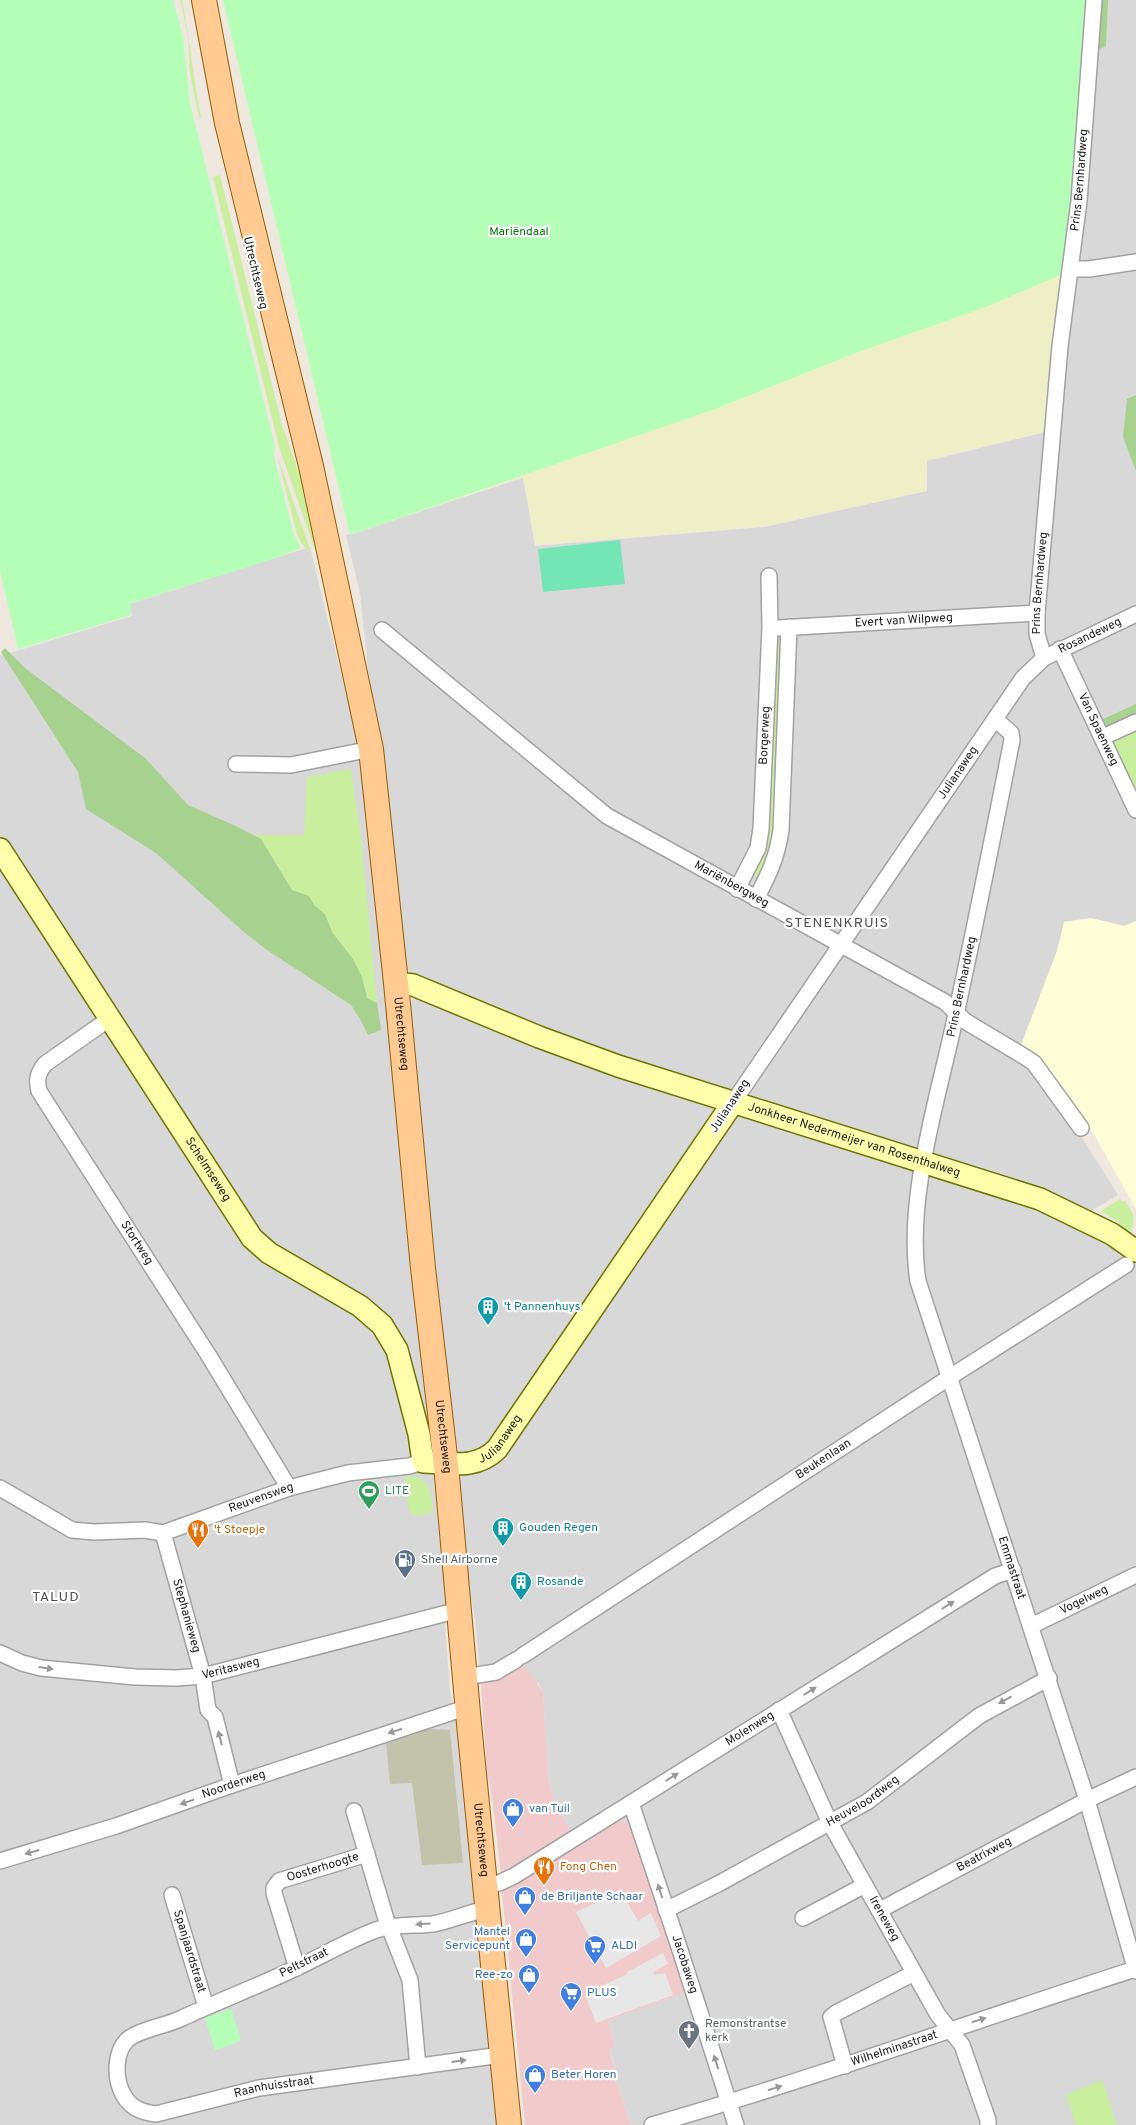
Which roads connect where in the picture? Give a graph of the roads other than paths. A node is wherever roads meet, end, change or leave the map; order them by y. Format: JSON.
{"nodes":[{"id":1,"x":189,"y":0,"type":"edge"},
{"id":2,"x":204,"y":0,"type":"edge"},
{"id":3,"x":1094,"y":0,"type":"edge"},
{"id":4,"x":1136,"y":262,"type":"edge"},
{"id":5,"x":1072,"y":269,"type":"junction"},
{"id":6,"x":327,"y":543,"type":"junction"},
{"id":7,"x":769,"y":576,"type":"dead end"},
{"id":8,"x":1037,"y":614,"type":"junction"},
{"id":9,"x":1136,"y":614,"type":"edge"},
{"id":10,"x":789,"y":627,"type":"junction"},
{"id":11,"x":770,"y":628,"type":"junction"},
{"id":12,"x":382,"y":630,"type":"dead end"},
{"id":13,"x":1060,"y":649,"type":"junction"},
{"id":14,"x":1044,"y":658,"type":"junction"},
{"id":15,"x":995,"y":719,"type":"junction"},
{"id":16,"x":1136,"y":722,"type":"edge"},
{"id":17,"x":1103,"y":738,"type":"junction"},
{"id":18,"x":371,"y":749,"type":"junction"},
{"id":19,"x":236,"y":764,"type":"dead end"},
{"id":20,"x":1136,"y":810,"type":"edge"},
{"id":21,"x":0,"y":849,"type":"edge"},
{"id":22,"x":737,"y":889,"type":"junction"},
{"id":23,"x":756,"y":899,"type":"junction"},
{"id":24,"x":841,"y":945,"type":"junction"},
{"id":25,"x":396,"y":983,"type":"junction"},
{"id":26,"x":957,"y":1012,"type":"junction"},
{"id":27,"x":109,"y":1019,"type":"junction"},
{"id":28,"x":732,"y":1104,"type":"junction"},
{"id":29,"x":1081,"y":1128,"type":"dead end"},
{"id":30,"x":923,"y":1163,"type":"junction"},
{"id":31,"x":1131,"y":1258,"type":"edge"},
{"id":32,"x":950,"y":1377,"type":"junction"},
{"id":33,"x":435,"y":1463,"type":"junction"},
{"id":34,"x":0,"y":1488,"type":"edge"},
{"id":35,"x":289,"y":1488,"type":"junction"},
{"id":36,"x":163,"y":1533,"type":"junction"},
{"id":37,"x":1013,"y":1570,"type":"junction"},
{"id":38,"x":1136,"y":1574,"type":"edge"},
{"id":39,"x":459,"y":1612,"type":"junction"},
{"id":40,"x":1031,"y":1626,"type":"junction"},
{"id":41,"x":0,"y":1653,"type":"edge"},
{"id":42,"x":203,"y":1676,"type":"junction"},
{"id":43,"x":465,"y":1677,"type":"junction"},
{"id":44,"x":1049,"y":1678,"type":"junction"},
{"id":45,"x":468,"y":1707,"type":"junction"},
{"id":46,"x":779,"y":1710,"type":"junction"},
{"id":47,"x":1136,"y":1778,"type":"edge"},
{"id":48,"x":232,"y":1785,"type":"junction"},
{"id":49,"x":1087,"y":1800,"type":"junction"},
{"id":50,"x":631,"y":1803,"type":"junction"},
{"id":51,"x":354,"y":1811,"type":"dead end"},
{"id":52,"x":830,"y":1822,"type":"junction"},
{"id":53,"x":367,"y":1854,"type":"junction"},
{"id":54,"x":0,"y":1861,"type":"edge"},
{"id":55,"x":865,"y":1885,"type":"junction"},
{"id":56,"x":485,"y":1886,"type":"junction"},
{"id":57,"x":172,"y":1895,"type":"dead end"},
{"id":58,"x":488,"y":1909,"type":"junction"},
{"id":59,"x":666,"y":1910,"type":"junction"},
{"id":60,"x":880,"y":1910,"type":"junction"},
{"id":61,"x":803,"y":1918,"type":"dead end"},
{"id":62,"x":389,"y":1927,"type":"junction"},
{"id":63,"x":297,"y":1968,"type":"junction"},
{"id":64,"x":1136,"y":1970,"type":"edge"},
{"id":65,"x":914,"y":1972,"type":"junction"},
{"id":66,"x":206,"y":2007,"type":"junction"},
{"id":67,"x":949,"y":2030,"type":"junction"},
{"id":68,"x":501,"y":2055,"type":"junction"},
{"id":69,"x":845,"y":2066,"type":"junction"},
{"id":70,"x":418,"y":2067,"type":"junction"},
{"id":71,"x":729,"y":2103,"type":"junction"},
{"id":72,"x":133,"y":2107,"type":"joint"},
{"id":73,"x":509,"y":2125,"type":"edge"},
{"id":74,"x":652,"y":2125,"type":"edge"},
{"id":75,"x":736,"y":2125,"type":"edge"},
{"id":76,"x":988,"y":2125,"type":"edge"}],
"edges":[{"from":1,"to":6,"type":"main road","name":"Utrechtseweg"},
{"from":2,"to":6,"type":"main road","name":"Utrechtseweg"},
{"from":3,"to":5,"type":"street","name":"Prins Bernhardweg"},
{"from":4,"to":5,"type":"street"},
{"from":5,"to":8,"type":"street","name":"Prins Bernhardweg"},
{"from":6,"to":18,"type":"main road","name":"Utrechtseweg"},
{"from":7,"to":11,"type":"street","name":"Borgerweg"},
{"from":8,"to":10,"type":"street","name":"Evert van Wilpweg"},
{"from":8,"to":14,"type":"street","name":"Prins Bernhardweg"},
{"from":9,"to":13,"type":"street","name":"Rosandeweg"},
{"from":10,"to":11,"type":"street","name":"Evert van Wilpweg"},
{"from":10,"to":23,"type":"street","name":"Borgerweg"},
{"from":11,"to":22,"type":"street","name":"Borgerweg"},
{"from":12,"to":22,"type":"street","name":"Mariënbergweg"},
{"from":13,"to":14,"type":"street","name":"Rosandeweg"},
{"from":13,"to":17,"type":"street","name":"Van Spaenweg"},
{"from":14,"to":15,"type":"street"},
{"from":15,"to":24,"type":"street","name":"Julianaweg"},
{"from":15,"to":26,"type":"street","name":"Prins Bernhardweg"},
{"from":16,"to":17,"type":"street"},
{"from":17,"to":20,"type":"street","name":"Van Spaenweg"},
{"from":18,"to":19,"type":"street"},
{"from":18,"to":25,"type":"main road","name":"Utrechtseweg"},
{"from":21,"to":27,"type":"street","name":"Schelmseweg"},
{"from":22,"to":23,"type":"street","name":"Mariënbergweg"},
{"from":23,"to":24,"type":"street","name":"Mariënbergweg"},
{"from":24,"to":26,"type":"street","name":"Mariënbergweg"},
{"from":24,"to":28,"type":"street","name":"Julianaweg"},
{"from":25,"to":28,"type":"street","name":"Jonkheer Nedermeijer van Rosenthalweg"},
{"from":25,"to":33,"type":"main road","name":"Utrechtseweg"},
{"from":26,"to":29,"type":"street","name":"Mariënbergweg"},
{"from":26,"to":30,"type":"street","name":"Prins Bernhardweg"},
{"from":27,"to":33,"type":"street","name":"Schelmseweg"},
{"from":27,"to":35,"type":"street","name":"Stortweg"},
{"from":28,"to":30,"type":"street","name":"Jonkheer Nedermeijer van Rosenthalweg"},
{"from":28,"to":33,"type":"street","name":"Julianaweg"},
{"from":30,"to":31,"type":"street","name":"Jonkheer Nedermeijer van Rosenthalweg"},
{"from":30,"to":32,"type":"street","name":"Emmastraat"},
{"from":31,"to":32,"type":"street","name":"Beukenlaan"},
{"from":32,"to":37,"type":"street","name":"Emmastraat"},
{"from":32,"to":43,"type":"street","name":"Beukenlaan"},
{"from":33,"to":35,"type":"street","name":"Reuvensweg"},
{"from":33,"to":39,"type":"main road","name":"Utrechtseweg"},
{"from":34,"to":36,"type":"street","name":"Reuvensweg"},
{"from":35,"to":36,"type":"street","name":"Reuvensweg"},
{"from":36,"to":42,"type":"street","name":"Stephanieweg"},
{"from":37,"to":40,"type":"street","name":"Emmastraat"},
{"from":46,"to":37,"type":"street","name":"Molenweg","one_way":true},
{"from":38,"to":40,"type":"street","name":"Vogelweg"},
{"from":39,"to":42,"type":"street","name":"Veritasweg"},
{"from":39,"to":43,"type":"main road","name":"Utrechtseweg"},
{"from":40,"to":44,"type":"street","name":"Emmastraat"},
{"from":41,"to":42,"type":"street","name":"Veritasweg","one_way":true},
{"from":48,"to":42,"type":"street","name":"Stephanieweg","one_way":true},
{"from":43,"to":45,"type":"main road","name":"Utrechtseweg"},
{"from":44,"to":49,"type":"street","name":"Emmastraat"},
{"from":44,"to":52,"type":"street","name":"Heuveloordweg","one_way":true},
{"from":45,"to":48,"type":"street","name":"Noorderweg","one_way":true},
{"from":45,"to":56,"type":"main road","name":"Utrechtseweg"},
{"from":50,"to":46,"type":"street","name":"Molenweg","one_way":true},
{"from":46,"to":52,"type":"street","name":"Ireneweg"},
{"from":47,"to":49,"type":"street","name":"Beatrixweg"},
{"from":48,"to":54,"type":"street","name":"Noorderweg","one_way":true},
{"from":49,"to":60,"type":"street","name":"Beatrixweg"},
{"from":49,"to":64,"type":"street","name":"Emmastraat"},
{"from":50,"to":56,"type":"street","name":"Molenweg"},
{"from":59,"to":50,"type":"street","name":"Jacobaweg","one_way":true},
{"from":51,"to":53,"type":"street"},
{"from":52,"to":55,"type":"street","name":"Ireneweg"},
{"from":52,"to":59,"type":"street","name":"Heuveloordweg"},
{"from":53,"to":62,"type":"street"},
{"from":53,"to":63,"type":"street","name":"Oosterhoogte"},
{"from":55,"to":60,"type":"street","name":"Ireneweg"},
{"from":55,"to":61,"type":"street"},
{"from":56,"to":58,"type":"main road","name":"Utrechtseweg"},
{"from":57,"to":66,"type":"street","name":"Spanjaardstraat"},
{"from":58,"to":62,"type":"street","name":"Peltstraat","one_way":true},
{"from":58,"to":68,"type":"main road","name":"Utrechtseweg"},
{"from":71,"to":59,"type":"street","name":"Jacobaweg","one_way":true},
{"from":60,"to":65,"type":"street","name":"Ireneweg"},
{"from":62,"to":63,"type":"street","name":"Peltstraat"},
{"from":62,"to":70,"type":"street"},
{"from":63,"to":66,"type":"street","name":"Peltstraat"},
{"from":67,"to":64,"type":"street","name":"Wilhelminastraat","one_way":true},
{"from":65,"to":67,"type":"street","name":"Ireneweg"},
{"from":65,"to":69,"type":"street"},
{"from":66,"to":72,"type":"street","name":"Peltstraat"},
{"from":67,"to":69,"type":"street","name":"Wilhelminastraat"},
{"from":67,"to":76,"type":"street","name":"Ireneweg"},
{"from":70,"to":68,"type":"street","name":"Raanhuisstraat","one_way":true},
{"from":68,"to":73,"type":"main road","name":"Utrechtseweg"},
{"from":71,"to":69,"type":"street","name":"Wilhelminastraat","one_way":true},
{"from":70,"to":72,"type":"street","name":"Raanhuisstraat"},
{"from":71,"to":74,"type":"street","name":"Wilhelminastraat"},
{"from":71,"to":75,"type":"street","name":"Jacobaweg"}]}
